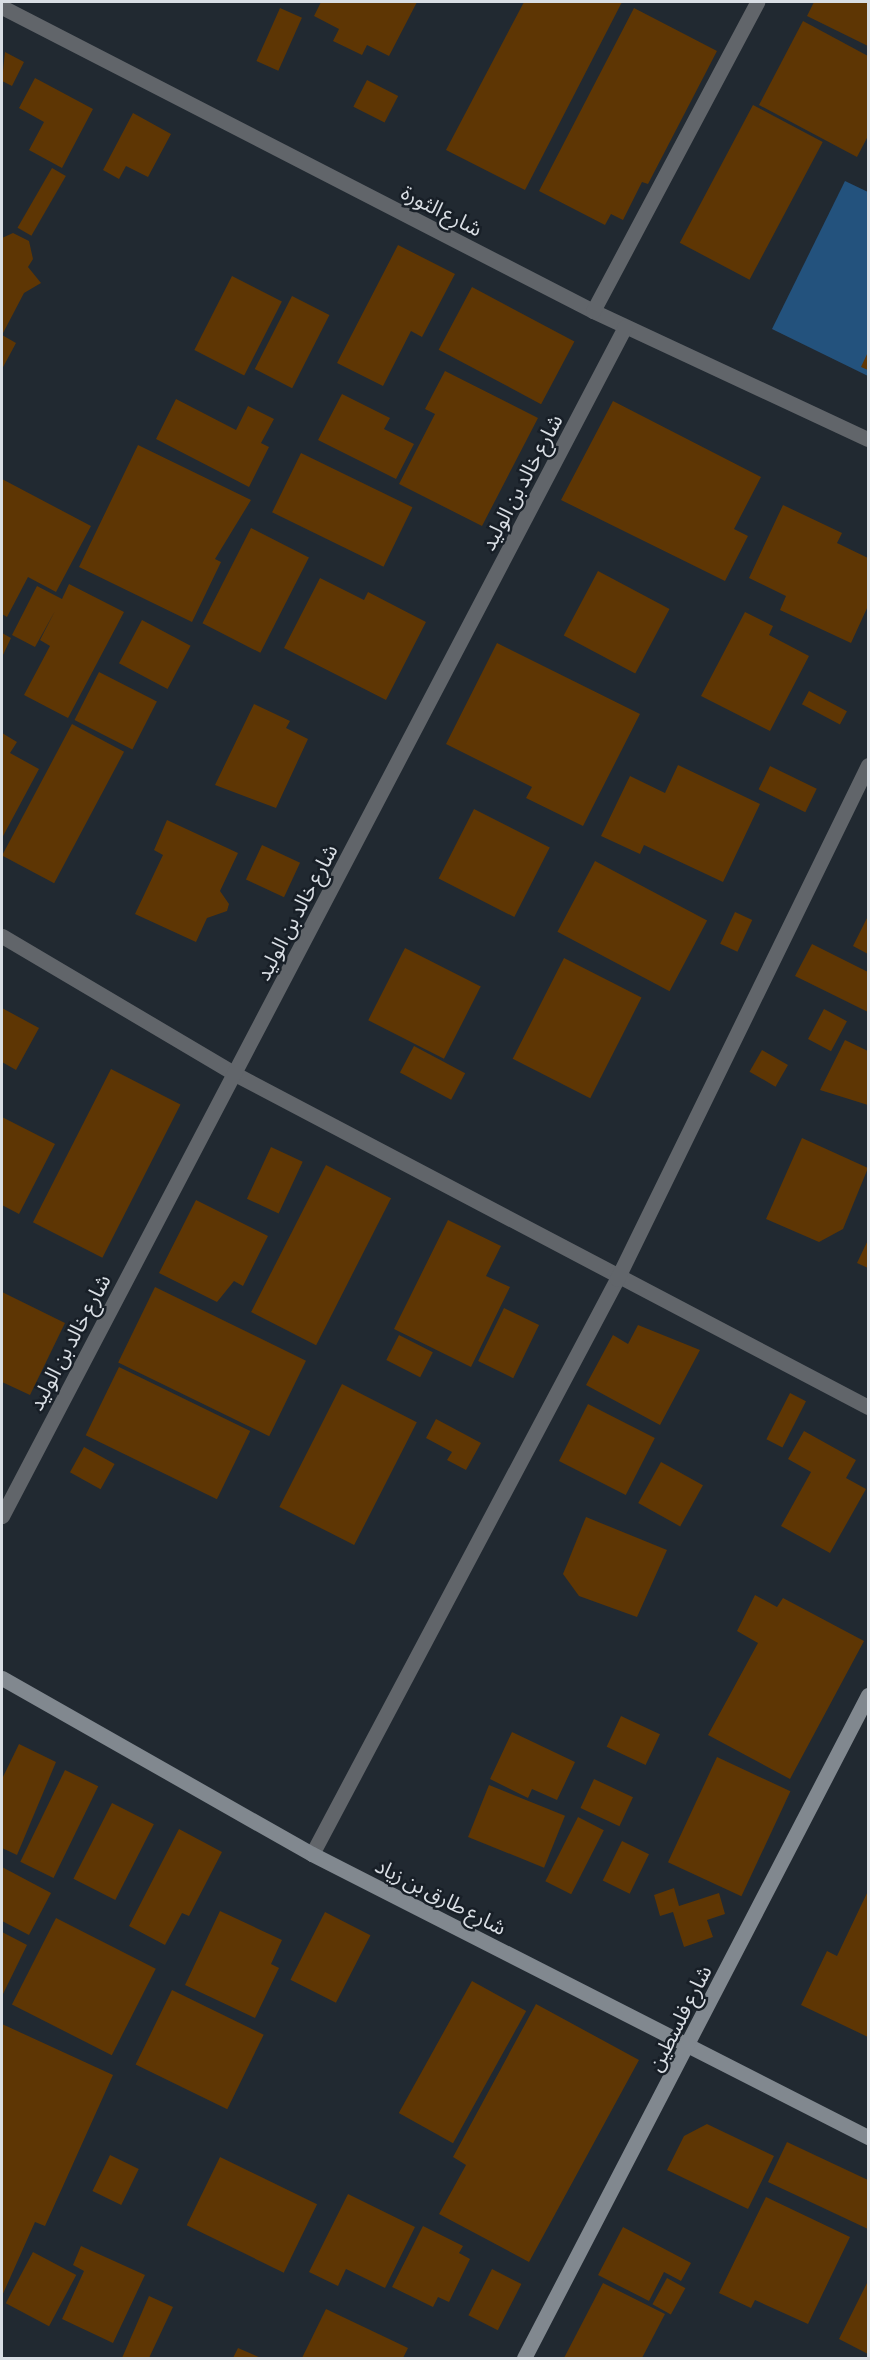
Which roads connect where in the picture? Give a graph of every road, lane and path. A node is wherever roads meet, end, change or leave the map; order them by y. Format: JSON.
{"nodes":[{"id":1,"x":757,"y":2,"type":"edge"},
{"id":2,"x":2,"y":7,"type":"edge"},
{"id":3,"x":593,"y":311,"type":"junction"},
{"id":4,"x":626,"y":327,"type":"junction"},
{"id":5,"x":868,"y":439,"type":"edge"},
{"id":6,"x":868,"y":765,"type":"edge"},
{"id":7,"x":2,"y":936,"type":"edge"},
{"id":8,"x":235,"y":1074,"type":"junction"},
{"id":9,"x":617,"y":1279,"type":"junction"},
{"id":10,"x":868,"y":1407,"type":"edge"},
{"id":11,"x":2,"y":1516,"type":"edge"},
{"id":12,"x":2,"y":1678,"type":"edge"},
{"id":13,"x":868,"y":1695,"type":"edge"},
{"id":14,"x":312,"y":1854,"type":"junction"},
{"id":15,"x":689,"y":2045,"type":"junction"},
{"id":16,"x":868,"y":2137,"type":"edge"},
{"id":17,"x":525,"y":2358,"type":"edge"}],
"edges":[{"from":1,"to":3,"type":"street"},
{"from":2,"to":3,"type":"street","name":"شارع الثورة"},
{"from":3,"to":4,"type":"street","name":"شارع الثورة"},
{"from":4,"to":5,"type":"street","name":"شارع الثورة"},
{"from":4,"to":8,"type":"street","name":"شارع خالد بن الوليد"},
{"from":6,"to":9,"type":"street"},
{"from":7,"to":8,"type":"street"},
{"from":8,"to":9,"type":"street"},
{"from":8,"to":11,"type":"street","name":"شارع خالد بن الوليد"},
{"from":9,"to":10,"type":"street"},
{"from":9,"to":14,"type":"street"},
{"from":12,"to":14,"type":"main road","name":"شارع طارق بن زياد"},
{"from":13,"to":15,"type":"main road","name":"شارع فلسطين"},
{"from":14,"to":15,"type":"main road","name":"شارع طارق بن زياد"},
{"from":15,"to":16,"type":"main road","name":"شارع طارق بن زياد"},
{"from":15,"to":17,"type":"main road","name":"شارع فلسطين"}]}
